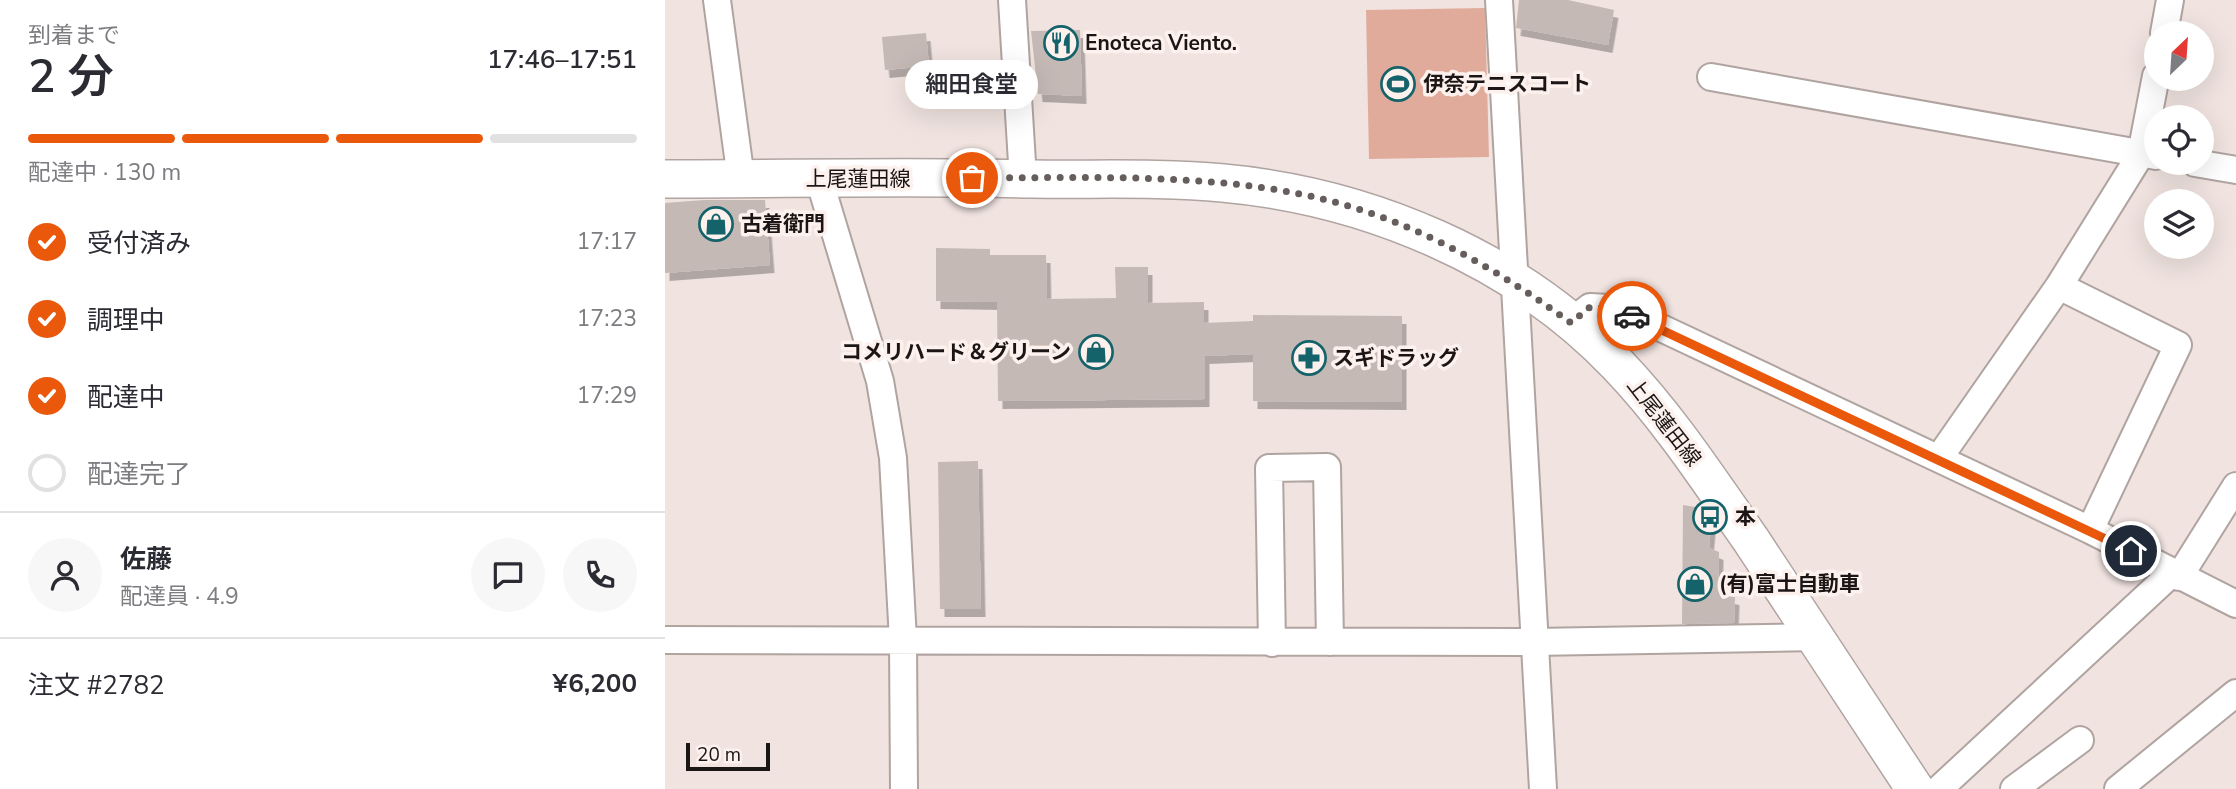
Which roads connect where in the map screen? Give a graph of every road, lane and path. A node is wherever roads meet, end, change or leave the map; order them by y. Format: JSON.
{"nodes":[{"id":1,"x":717,"y":0,"type":"edge"},
{"id":2,"x":1012,"y":0,"type":"edge"},
{"id":3,"x":1499,"y":0,"type":"edge"},
{"id":4,"x":2170,"y":0,"type":"edge"},
{"id":5,"x":2166,"y":21,"type":"edge"},
{"id":6,"x":1711,"y":76,"type":"dead end"},
{"id":7,"x":2144,"y":154,"type":"edge"},
{"id":8,"x":2144,"y":161,"type":"edge"},
{"id":9,"x":2214,"y":166,"type":"edge"},
{"id":10,"x":2236,"y":170,"type":"edge"},
{"id":11,"x":665,"y":178,"type":"edge"},
{"id":12,"x":820,"y":178,"type":"junction"},
{"id":13,"x":1023,"y":178,"type":"junction"},
{"id":14,"x":741,"y":179,"type":"junction"},
{"id":15,"x":1514,"y":281,"type":"junction"},
{"id":16,"x":2059,"y":286,"type":"junction"},
{"id":17,"x":1571,"y":323,"type":"junction"},
{"id":18,"x":1938,"y":458,"type":"junction"},
{"id":19,"x":2236,"y":486,"type":"edge"},
{"id":20,"x":2090,"y":530,"type":"junction"},
{"id":21,"x":2176,"y":574,"type":"junction"},
{"id":22,"x":2236,"y":604,"type":"edge"},
{"id":23,"x":1816,"y":636,"type":"junction"},
{"id":24,"x":665,"y":640,"type":"edge"},
{"id":25,"x":903,"y":640,"type":"junction"},
{"id":26,"x":1330,"y":642,"type":"junction"},
{"id":27,"x":1534,"y":642,"type":"junction"},
{"id":28,"x":1272,"y":643,"type":"junction"},
{"id":29,"x":2236,"y":694,"type":"edge"},
{"id":30,"x":2080,"y":740,"type":"dead end"},
{"id":31,"x":904,"y":789,"type":"edge"},
{"id":32,"x":1543,"y":789,"type":"edge"},
{"id":33,"x":1915,"y":789,"type":"edge"},
{"id":34,"x":1939,"y":789,"type":"edge"},
{"id":35,"x":2014,"y":789,"type":"edge"},
{"id":36,"x":2118,"y":789,"type":"edge"}],
"edges":[{"from":1,"to":14,"type":"street"},
{"from":2,"to":13,"type":"street"},
{"from":3,"to":15,"type":"street"},
{"from":4,"to":5,"type":"street"},
{"from":6,"to":7,"type":"street"},
{"from":8,"to":16,"type":"street"},
{"from":9,"to":10,"type":"street"},
{"from":11,"to":14,"type":"main road","name":"上尾蓮田線"},
{"from":12,"to":13,"type":"main road","name":"上尾蓮田線"},
{"from":12,"to":14,"type":"main road","name":"上尾蓮田線"},
{"from":12,"to":25,"type":"street"},
{"from":13,"to":15,"type":"main road","name":"上尾蓮田線"},
{"from":15,"to":17,"type":"main road","name":"上尾蓮田線"},
{"from":15,"to":27,"type":"street"},
{"from":16,"to":18,"type":"street"},
{"from":16,"to":20,"type":"street"},
{"from":17,"to":18,"type":"street"},
{"from":17,"to":23,"type":"main road","name":"上尾蓮田線"},
{"from":18,"to":20,"type":"street"},
{"from":19,"to":21,"type":"street"},
{"from":20,"to":21,"type":"street"},
{"from":21,"to":22,"type":"street"},
{"from":21,"to":34,"type":"street"},
{"from":23,"to":27,"type":"street"},
{"from":23,"to":33,"type":"main road","name":"上尾蓮田線"},
{"from":24,"to":25,"type":"street"},
{"from":25,"to":28,"type":"street"},
{"from":25,"to":31,"type":"street"},
{"from":26,"to":27,"type":"street"},
{"from":26,"to":28,"type":"street"},
{"from":26,"to":28,"type":"street"},
{"from":27,"to":32,"type":"street"},
{"from":29,"to":36,"type":"street"},
{"from":30,"to":35,"type":"street"}]}
